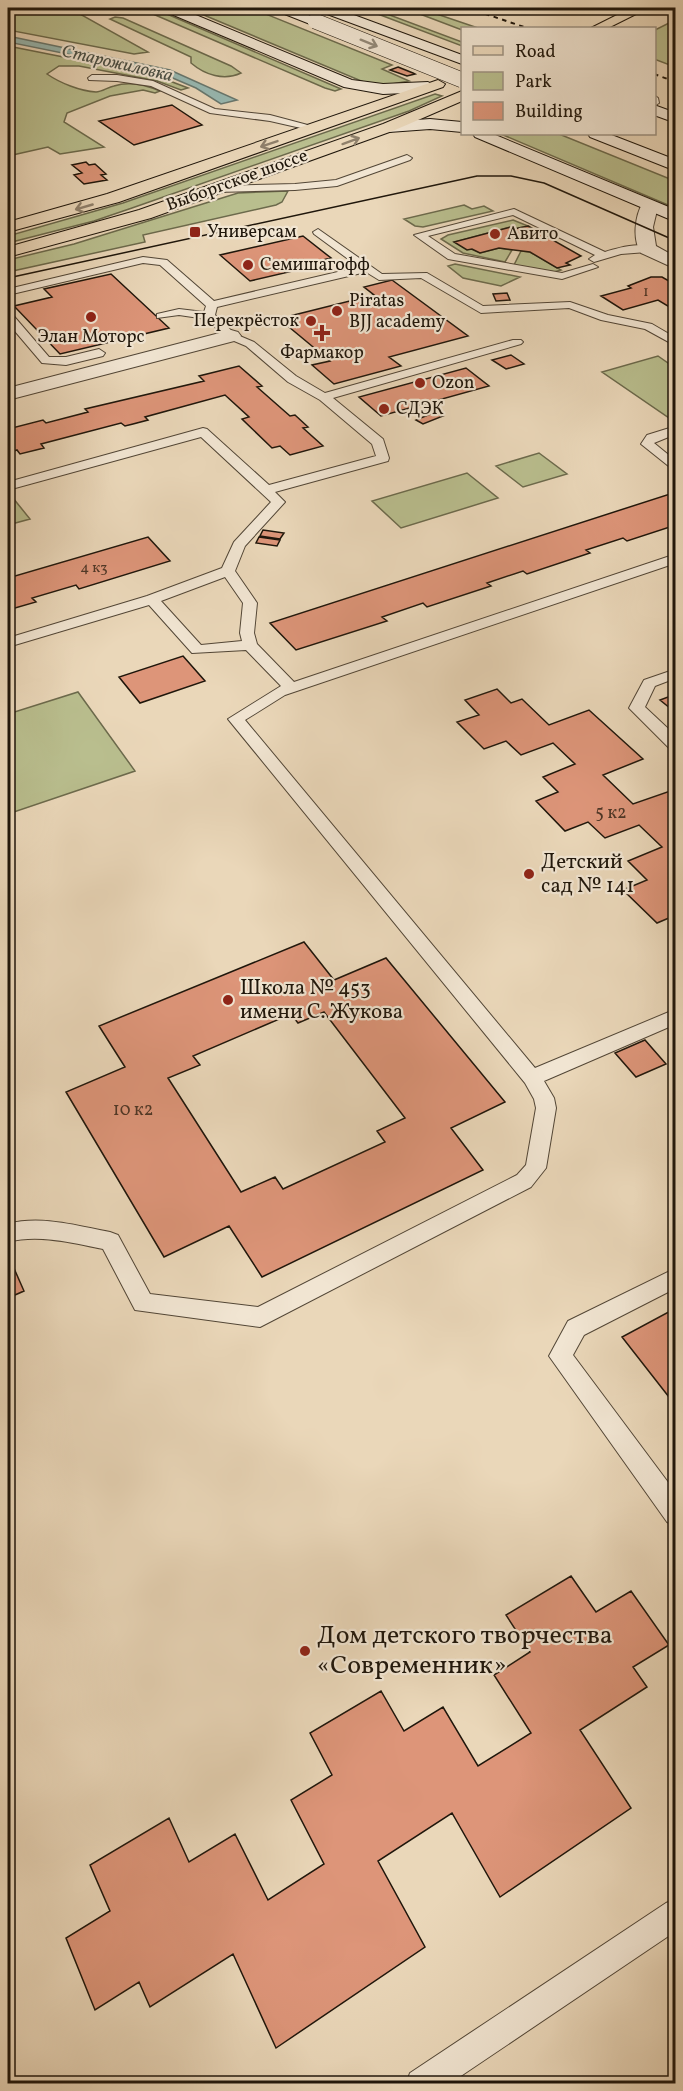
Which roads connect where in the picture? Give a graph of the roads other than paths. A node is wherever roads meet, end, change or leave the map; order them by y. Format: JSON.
{"nodes":[{"id":1,"x":169,"y":8,"type":"edge"},
{"id":2,"x":282,"y":8,"type":"edge"},
{"id":3,"x":324,"y":8,"type":"edge"},
{"id":4,"x":636,"y":9,"type":"edge"},
{"id":5,"x":653,"y":16,"type":"dead end"},
{"id":6,"x":600,"y":27,"type":"edge"},
{"id":7,"x":628,"y":27,"type":"edge"},
{"id":8,"x":461,"y":60,"type":"edge"},
{"id":9,"x":93,"y":78,"type":"dead end"},
{"id":10,"x":461,"y":80,"type":"edge"},
{"id":11,"x":349,"y":84,"type":"junction"},
{"id":12,"x":459,"y":98,"type":"edge"},
{"id":13,"x":656,"y":111,"type":"edge"},
{"id":14,"x":344,"y":117,"type":"junction"},
{"id":15,"x":675,"y":118,"type":"edge"},
{"id":16,"x":461,"y":121,"type":"edge"},
{"id":17,"x":389,"y":127,"type":"junction"},
{"id":18,"x":461,"y":127,"type":"edge"},
{"id":19,"x":314,"y":128,"type":"junction"},
{"id":20,"x":483,"y":135,"type":"edge"},
{"id":21,"x":598,"y":135,"type":"edge"},
{"id":22,"x":407,"y":158,"type":"dead end"},
{"id":23,"x":675,"y":166,"type":"edge"},
{"id":24,"x":217,"y":189,"type":"junction"},
{"id":25,"x":649,"y":206,"type":"junction"},
{"id":26,"x":675,"y":218,"type":"edge"},
{"id":27,"x":8,"y":227,"type":"edge"},
{"id":28,"x":318,"y":232,"type":"dead end"},
{"id":29,"x":623,"y":238,"type":"dead end"},
{"id":30,"x":647,"y":249,"type":"junction"},
{"id":31,"x":8,"y":252,"type":"edge"},
{"id":32,"x":597,"y":261,"type":"junction"},
{"id":33,"x":675,"y":264,"type":"edge"},
{"id":34,"x":368,"y":268,"type":"junction"},
{"id":35,"x":8,"y":292,"type":"edge"},
{"id":36,"x":211,"y":310,"type":"junction"},
{"id":37,"x":8,"y":316,"type":"edge"},
{"id":38,"x":161,"y":316,"type":"dead end"},
{"id":39,"x":231,"y":336,"type":"junction"},
{"id":40,"x":517,"y":342,"type":"dead end"},
{"id":41,"x":675,"y":343,"type":"edge"},
{"id":42,"x":99,"y":353,"type":"dead end"},
{"id":43,"x":8,"y":394,"type":"edge"},
{"id":44,"x":324,"y":397,"type":"junction"},
{"id":45,"x":675,"y":430,"type":"edge"},
{"id":46,"x":675,"y":468,"type":"edge"},
{"id":47,"x":8,"y":486,"type":"edge"},
{"id":48,"x":266,"y":490,"type":"junction"},
{"id":49,"x":675,"y":558,"type":"edge"},
{"id":50,"x":228,"y":571,"type":"junction"},
{"id":51,"x":152,"y":599,"type":"junction"},
{"id":52,"x":8,"y":644,"type":"edge"},
{"id":53,"x":250,"y":645,"type":"junction"},
{"id":54,"x":675,"y":673,"type":"edge"},
{"id":55,"x":291,"y":688,"type":"junction"},
{"id":56,"x":675,"y":745,"type":"edge"},
{"id":57,"x":675,"y":1016,"type":"edge"},
{"id":58,"x":532,"y":1078,"type":"junction"},
{"id":59,"x":8,"y":1233,"type":"edge"},
{"id":60,"x":675,"y":1277,"type":"edge"},
{"id":61,"x":675,"y":1514,"type":"edge"},
{"id":62,"x":675,"y":1913,"type":"edge"},
{"id":63,"x":421,"y":2084,"type":"edge"}],
"edges":[{"from":1,"to":11,"type":"main road"},
{"from":2,"to":10,"type":"main road","one_way":true,"bridge":true},
{"from":3,"to":8,"type":"main road"},
{"from":4,"to":6,"type":"main road"},
{"from":5,"to":7,"type":"main road"},
{"from":9,"to":19,"type":"lane"},
{"from":11,"to":14,"type":"main road"},
{"from":11,"to":14,"type":"main road","name":"Выборгское шоссе"},
{"from":12,"to":16,"type":"main road"},
{"from":12,"to":17,"type":"main road","name":"Выборгское шоссе"},
{"from":13,"to":15,"type":"main road"},
{"from":14,"to":19,"type":"main road","name":"Выборгское шоссе"},
{"from":17,"to":18,"type":"main road"},
{"from":24,"to":17,"type":"main road","name":"Выборгское шоссе","one_way":true},
{"from":19,"to":27,"type":"main road","name":"Выборгское шоссе","one_way":true},
{"from":20,"to":25,"type":"main road"},
{"from":21,"to":23,"type":"main road"},
{"from":22,"to":24,"type":"lane"},
{"from":24,"to":31,"type":"main road","name":"Выборгское шоссе"},
{"from":25,"to":26,"type":"main road"},
{"from":25,"to":30,"type":"main road"},
{"from":28,"to":34,"type":"lane"},
{"from":29,"to":30,"type":"lane"},
{"from":30,"to":32,"type":"lane"},
{"from":30,"to":33,"type":"main road"},
{"from":32,"to":32,"type":"lane"},
{"from":34,"to":36,"type":"lane"},
{"from":34,"to":41,"type":"lane"},
{"from":35,"to":36,"type":"lane"},
{"from":36,"to":38,"type":"lane"},
{"from":36,"to":39,"type":"lane"},
{"from":37,"to":42,"type":"lane"},
{"from":39,"to":43,"type":"main road"},
{"from":39,"to":44,"type":"lane"},
{"from":40,"to":44,"type":"lane"},
{"from":44,"to":48,"type":"lane"},
{"from":45,"to":46,"type":"lane"},
{"from":47,"to":48,"type":"lane"},
{"from":48,"to":50,"type":"lane"},
{"from":49,"to":55,"type":"lane"},
{"from":50,"to":51,"type":"lane"},
{"from":50,"to":53,"type":"lane"},
{"from":51,"to":52,"type":"lane"},
{"from":51,"to":53,"type":"lane"},
{"from":53,"to":55,"type":"lane"},
{"from":54,"to":56,"type":"lane"},
{"from":55,"to":58,"type":"lane"},
{"from":57,"to":58,"type":"lane"},
{"from":58,"to":59,"type":"lane"},
{"from":60,"to":61,"type":"lane"},
{"from":62,"to":63,"type":"lane"}]}
